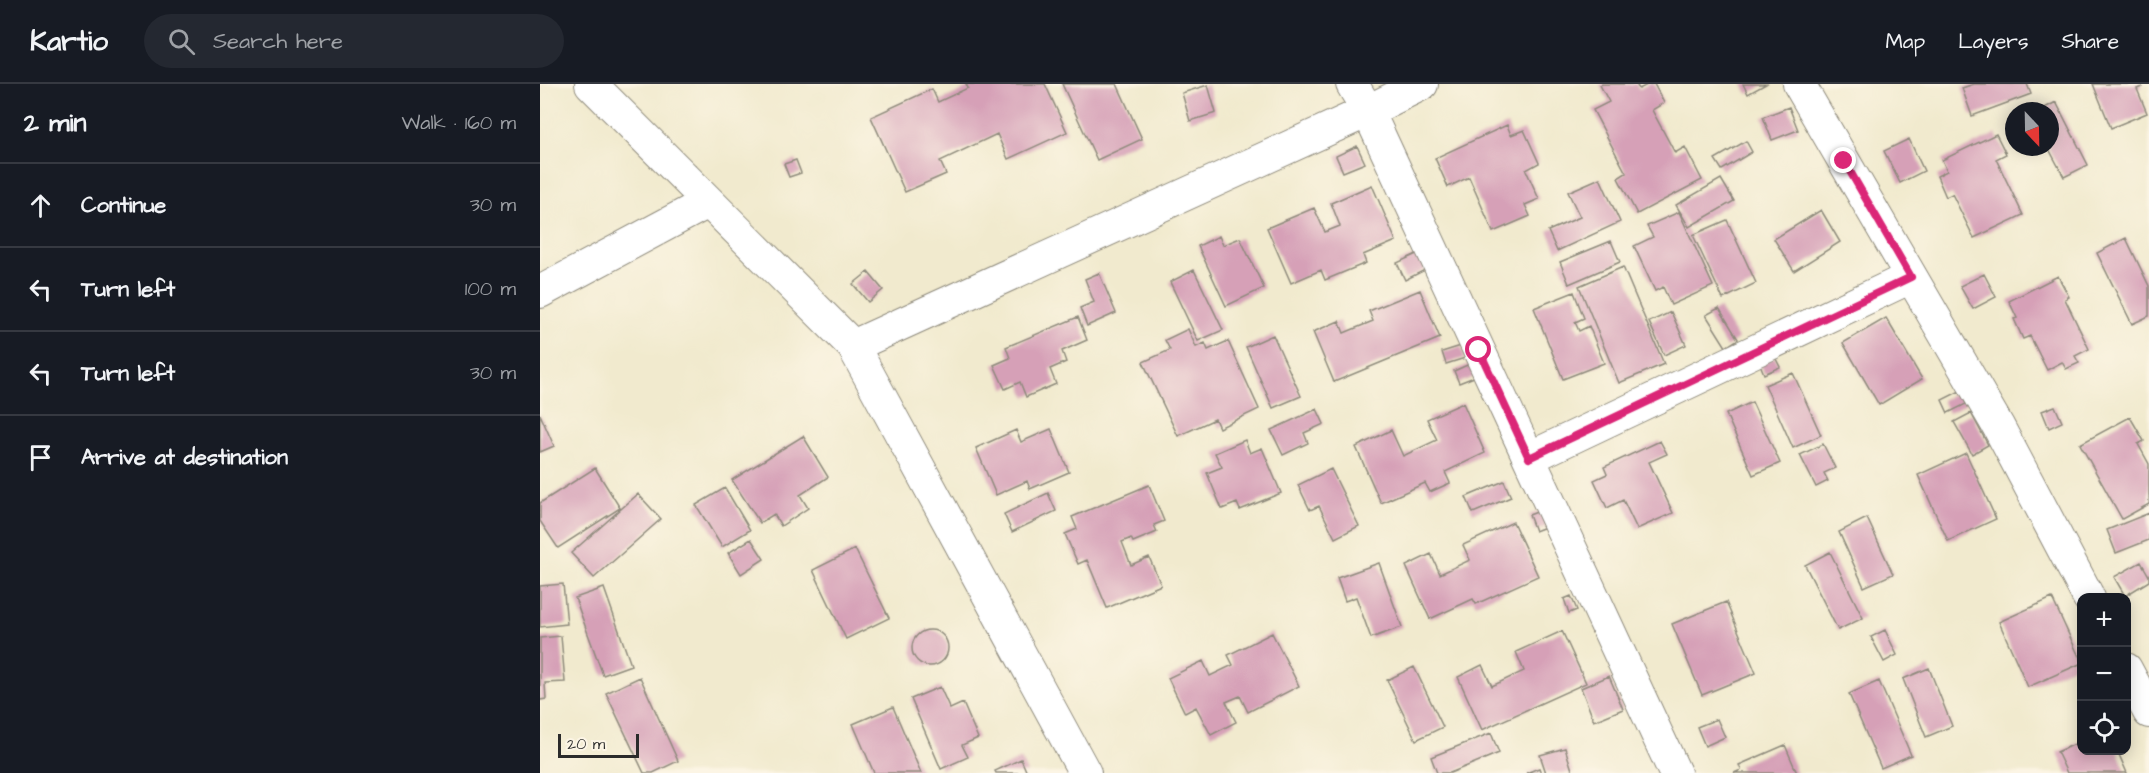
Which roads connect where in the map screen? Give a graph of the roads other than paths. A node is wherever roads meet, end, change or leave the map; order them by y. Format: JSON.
{"nodes":[{"id":1,"x":591,"y":84,"type":"edge"},
{"id":2,"x":1352,"y":84,"type":"edge"},
{"id":3,"x":1422,"y":84,"type":"edge"},
{"id":4,"x":1799,"y":84,"type":"edge"},
{"id":5,"x":1368,"y":111,"type":"junction"},
{"id":6,"x":708,"y":202,"type":"junction"},
{"id":7,"x":1911,"y":277,"type":"junction"},
{"id":8,"x":540,"y":292,"type":"edge"},
{"id":9,"x":853,"y":346,"type":"junction"},
{"id":10,"x":1529,"y":458,"type":"junction"},
{"id":11,"x":2087,"y":593,"type":"edge"},
{"id":12,"x":2131,"y":677,"type":"edge"},
{"id":13,"x":2149,"y":712,"type":"edge"},
{"id":14,"x":1085,"y":773,"type":"edge"},
{"id":15,"x":1675,"y":773,"type":"edge"}],
"edges":[{"from":1,"to":6,"type":"street"},
{"from":2,"to":5,"type":"street"},
{"from":3,"to":5,"type":"street"},
{"from":4,"to":7,"type":"street"},
{"from":5,"to":9,"type":"street"},
{"from":5,"to":10,"type":"street"},
{"from":6,"to":8,"type":"street"},
{"from":6,"to":9,"type":"street"},
{"from":7,"to":10,"type":"street"},
{"from":7,"to":11,"type":"street"},
{"from":9,"to":14,"type":"street"},
{"from":10,"to":15,"type":"street"},
{"from":12,"to":13,"type":"street"}]}
